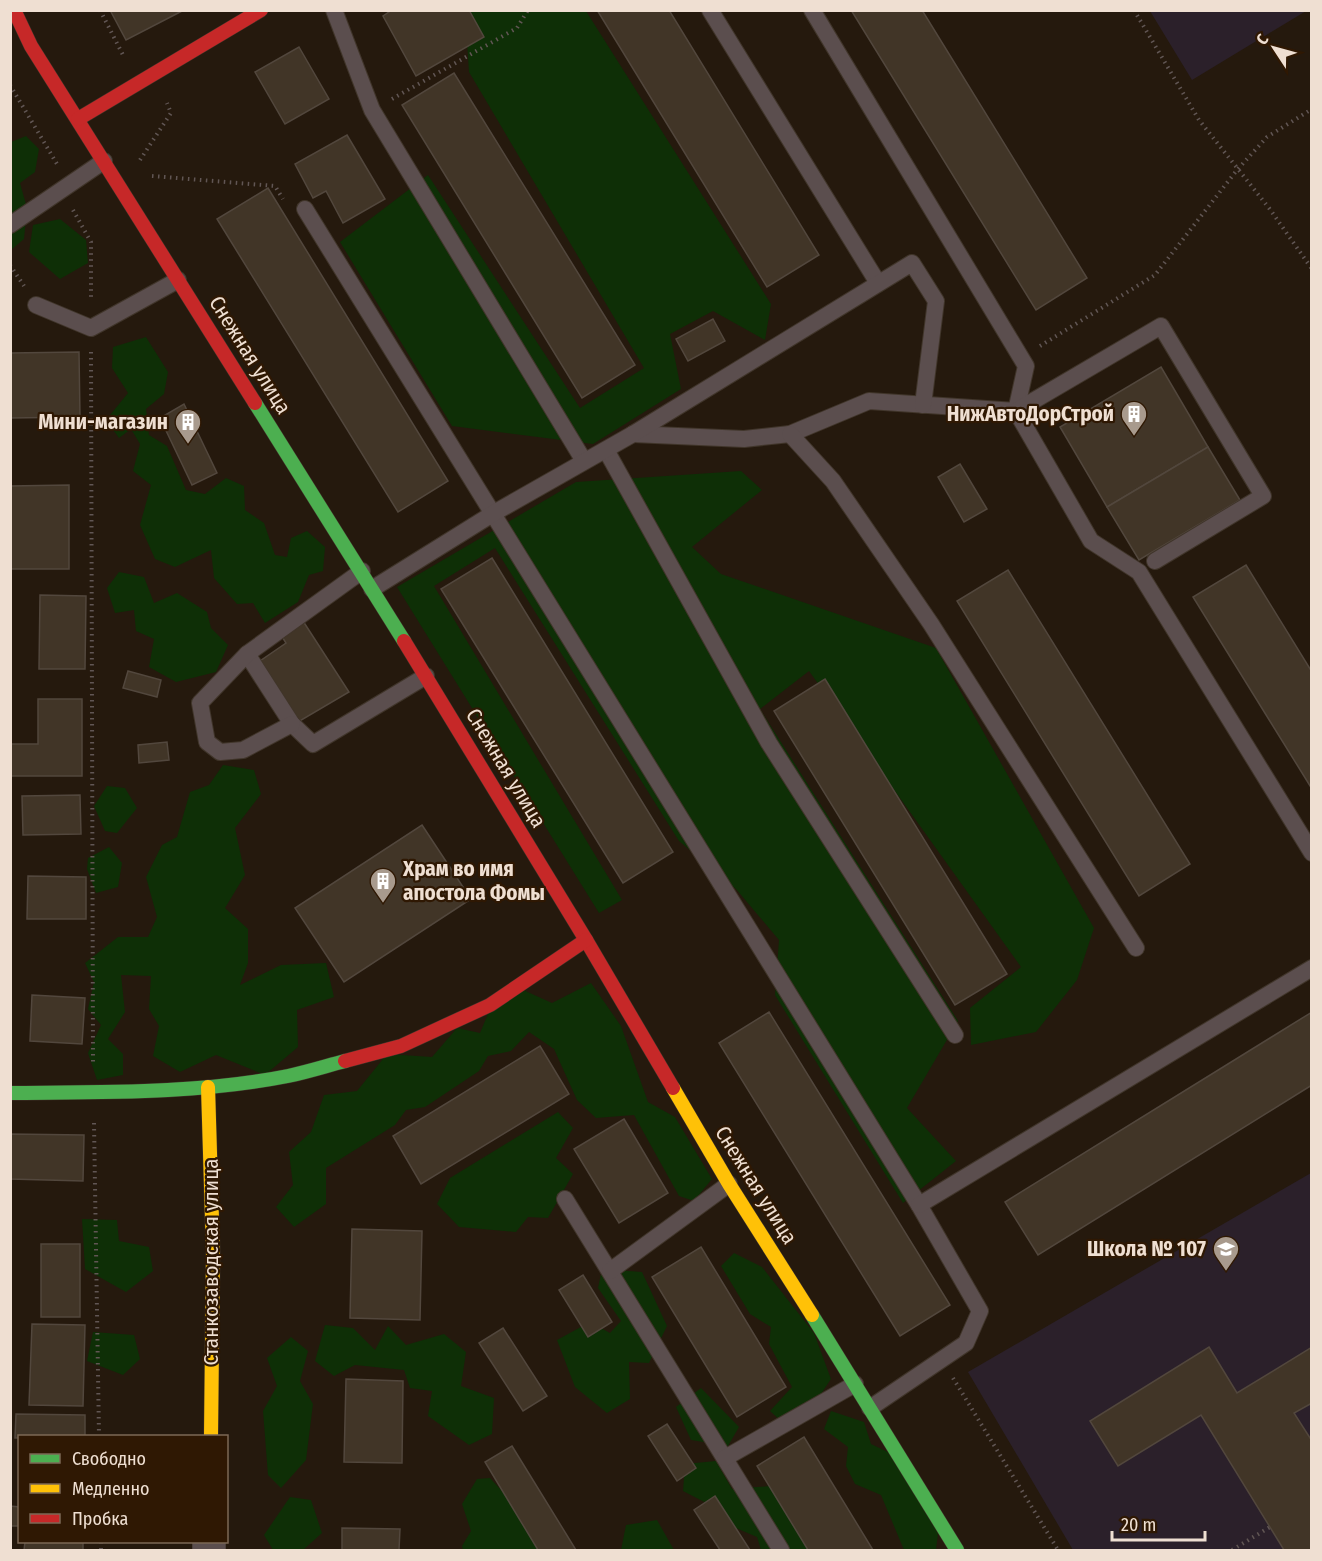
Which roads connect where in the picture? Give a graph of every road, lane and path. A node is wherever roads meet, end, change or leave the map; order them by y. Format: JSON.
{"nodes":[{"id":1,"x":14,"y":10,"type":"edge"},
{"id":2,"x":261,"y":10,"type":"edge"},
{"id":3,"x":334,"y":10,"type":"edge"},
{"id":4,"x":528,"y":10,"type":"edge"},
{"id":5,"x":710,"y":10,"type":"edge"},
{"id":6,"x":812,"y":10,"type":"edge"},
{"id":7,"x":1134,"y":10,"type":"edge"},
{"id":8,"x":1311,"y":109,"type":"edge"},
{"id":9,"x":372,"y":110,"type":"junction"},
{"id":10,"x":78,"y":119,"type":"junction"},
{"id":11,"x":104,"y":161,"type":"junction"},
{"id":12,"x":1238,"y":170,"type":"junction"},
{"id":13,"x":148,"y":176,"type":"dead end"},
{"id":14,"x":306,"y":209,"type":"joint"},
{"id":15,"x":10,"y":225,"type":"edge"},
{"id":16,"x":1311,"y":269,"type":"edge"},
{"id":17,"x":178,"y":280,"type":"junction"},
{"id":18,"x":878,"y":283,"type":"junction"},
{"id":19,"x":36,"y":305,"type":"dead end"},
{"id":20,"x":91,"y":328,"type":"junction"},
{"id":21,"x":1020,"y":358,"type":"junction"},
{"id":22,"x":923,"y":405,"type":"junction"},
{"id":23,"x":1016,"y":411,"type":"junction"},
{"id":24,"x":633,"y":434,"type":"junction"},
{"id":25,"x":790,"y":434,"type":"junction"},
{"id":26,"x":606,"y":450,"type":"junction"},
{"id":27,"x":584,"y":461,"type":"junction"},
{"id":28,"x":494,"y":513,"type":"junction"},
{"id":29,"x":1155,"y":561,"type":"dead end"},
{"id":30,"x":362,"y":571,"type":"junction"},
{"id":31,"x":372,"y":589,"type":"junction"},
{"id":32,"x":247,"y":654,"type":"junction"},
{"id":33,"x":426,"y":676,"type":"junction"},
{"id":34,"x":292,"y":724,"type":"junction"},
{"id":35,"x":1311,"y":853,"type":"edge"},
{"id":36,"x":585,"y":940,"type":"junction"},
{"id":37,"x":1136,"y":948,"type":"dead end"},
{"id":38,"x":1311,"y":968,"type":"edge"},
{"id":39,"x":955,"y":1035,"type":"dead end"},
{"id":40,"x":208,"y":1087,"type":"junction"},
{"id":41,"x":93,"y":1092,"type":"junction"},
{"id":42,"x":10,"y":1093,"type":"edge"},
{"id":43,"x":729,"y":1185,"type":"junction"},
{"id":44,"x":566,"y":1199,"type":"dead end"},
{"id":45,"x":919,"y":1205,"type":"junction"},
{"id":46,"x":610,"y":1271,"type":"junction"},
{"id":47,"x":942,"y":1360,"type":"junction"},
{"id":48,"x":855,"y":1384,"type":"junction"},
{"id":49,"x":870,"y":1408,"type":"junction"},
{"id":50,"x":99,"y":1435,"type":"edge"},
{"id":51,"x":211,"y":1435,"type":"edge"},
{"id":52,"x":725,"y":1458,"type":"junction"},
{"id":53,"x":1270,"y":1527,"type":"dead end"},
{"id":54,"x":781,"y":1551,"type":"edge"},
{"id":55,"x":957,"y":1551,"type":"edge"},
{"id":56,"x":1058,"y":1551,"type":"edge"},
{"id":57,"x":1232,"y":1551,"type":"edge"}],
"edges":[{"from":1,"to":10,"type":"street","name":"Снежная улица"},
{"from":2,"to":10,"type":"street"},
{"from":3,"to":9,"type":"lane"},
{"from":4,"to":9,"type":"path"},
{"from":5,"to":18,"type":"lane"},
{"from":6,"to":21,"type":"lane"},
{"from":7,"to":12,"type":"path"},
{"from":8,"to":12,"type":"path"},
{"from":9,"to":27,"type":"lane"},
{"from":10,"to":11,"type":"street","name":"Снежная улица"},
{"from":11,"to":15,"type":"lane"},
{"from":11,"to":17,"type":"street","name":"Снежная улица"},
{"from":12,"to":16,"type":"path"},
{"from":12,"to":21,"type":"path"},
{"from":13,"to":14,"type":"path"},
{"from":14,"to":28,"type":"lane"},
{"from":17,"to":20,"type":"lane"},
{"from":17,"to":30,"type":"street","name":"Снежная улица"},
{"from":18,"to":22,"type":"lane"},
{"from":18,"to":24,"type":"lane"},
{"from":19,"to":20,"type":"lane"},
{"from":20,"to":41,"type":"path"},
{"from":21,"to":23,"type":"lane"},
{"from":22,"to":23,"type":"lane"},
{"from":22,"to":25,"type":"lane"},
{"from":23,"to":29,"type":"lane"},
{"from":23,"to":35,"type":"lane"},
{"from":24,"to":25,"type":"lane"},
{"from":24,"to":26,"type":"lane"},
{"from":25,"to":37,"type":"lane"},
{"from":26,"to":27,"type":"lane"},
{"from":26,"to":39,"type":"lane"},
{"from":27,"to":28,"type":"lane"},
{"from":28,"to":31,"type":"lane"},
{"from":28,"to":45,"type":"lane"},
{"from":30,"to":31,"type":"street","name":"Снежная улица"},
{"from":30,"to":32,"type":"lane"},
{"from":31,"to":33,"type":"street","name":"Снежная улица"},
{"from":32,"to":34,"type":"lane"},
{"from":32,"to":34,"type":"lane"},
{"from":33,"to":34,"type":"lane"},
{"from":33,"to":36,"type":"street","name":"Снежная улица"},
{"from":36,"to":40,"type":"street"},
{"from":36,"to":43,"type":"street","name":"Снежная улица"},
{"from":38,"to":45,"type":"lane"},
{"from":40,"to":41,"type":"street"},
{"from":40,"to":51,"type":"street","name":"Станкозаводская улица"},
{"from":41,"to":42,"type":"street"},
{"from":41,"to":50,"type":"path"},
{"from":43,"to":46,"type":"lane"},
{"from":43,"to":48,"type":"street","name":"Снежная улица"},
{"from":44,"to":46,"type":"lane"},
{"from":45,"to":47,"type":"lane"},
{"from":46,"to":52,"type":"lane"},
{"from":47,"to":49,"type":"lane"},
{"from":47,"to":56,"type":"path"},
{"from":48,"to":49,"type":"street","name":"Снежная улица"},
{"from":48,"to":52,"type":"lane"},
{"from":49,"to":55,"type":"street","name":"Снежная улица"},
{"from":52,"to":54,"type":"lane"},
{"from":53,"to":57,"type":"path"}]}
